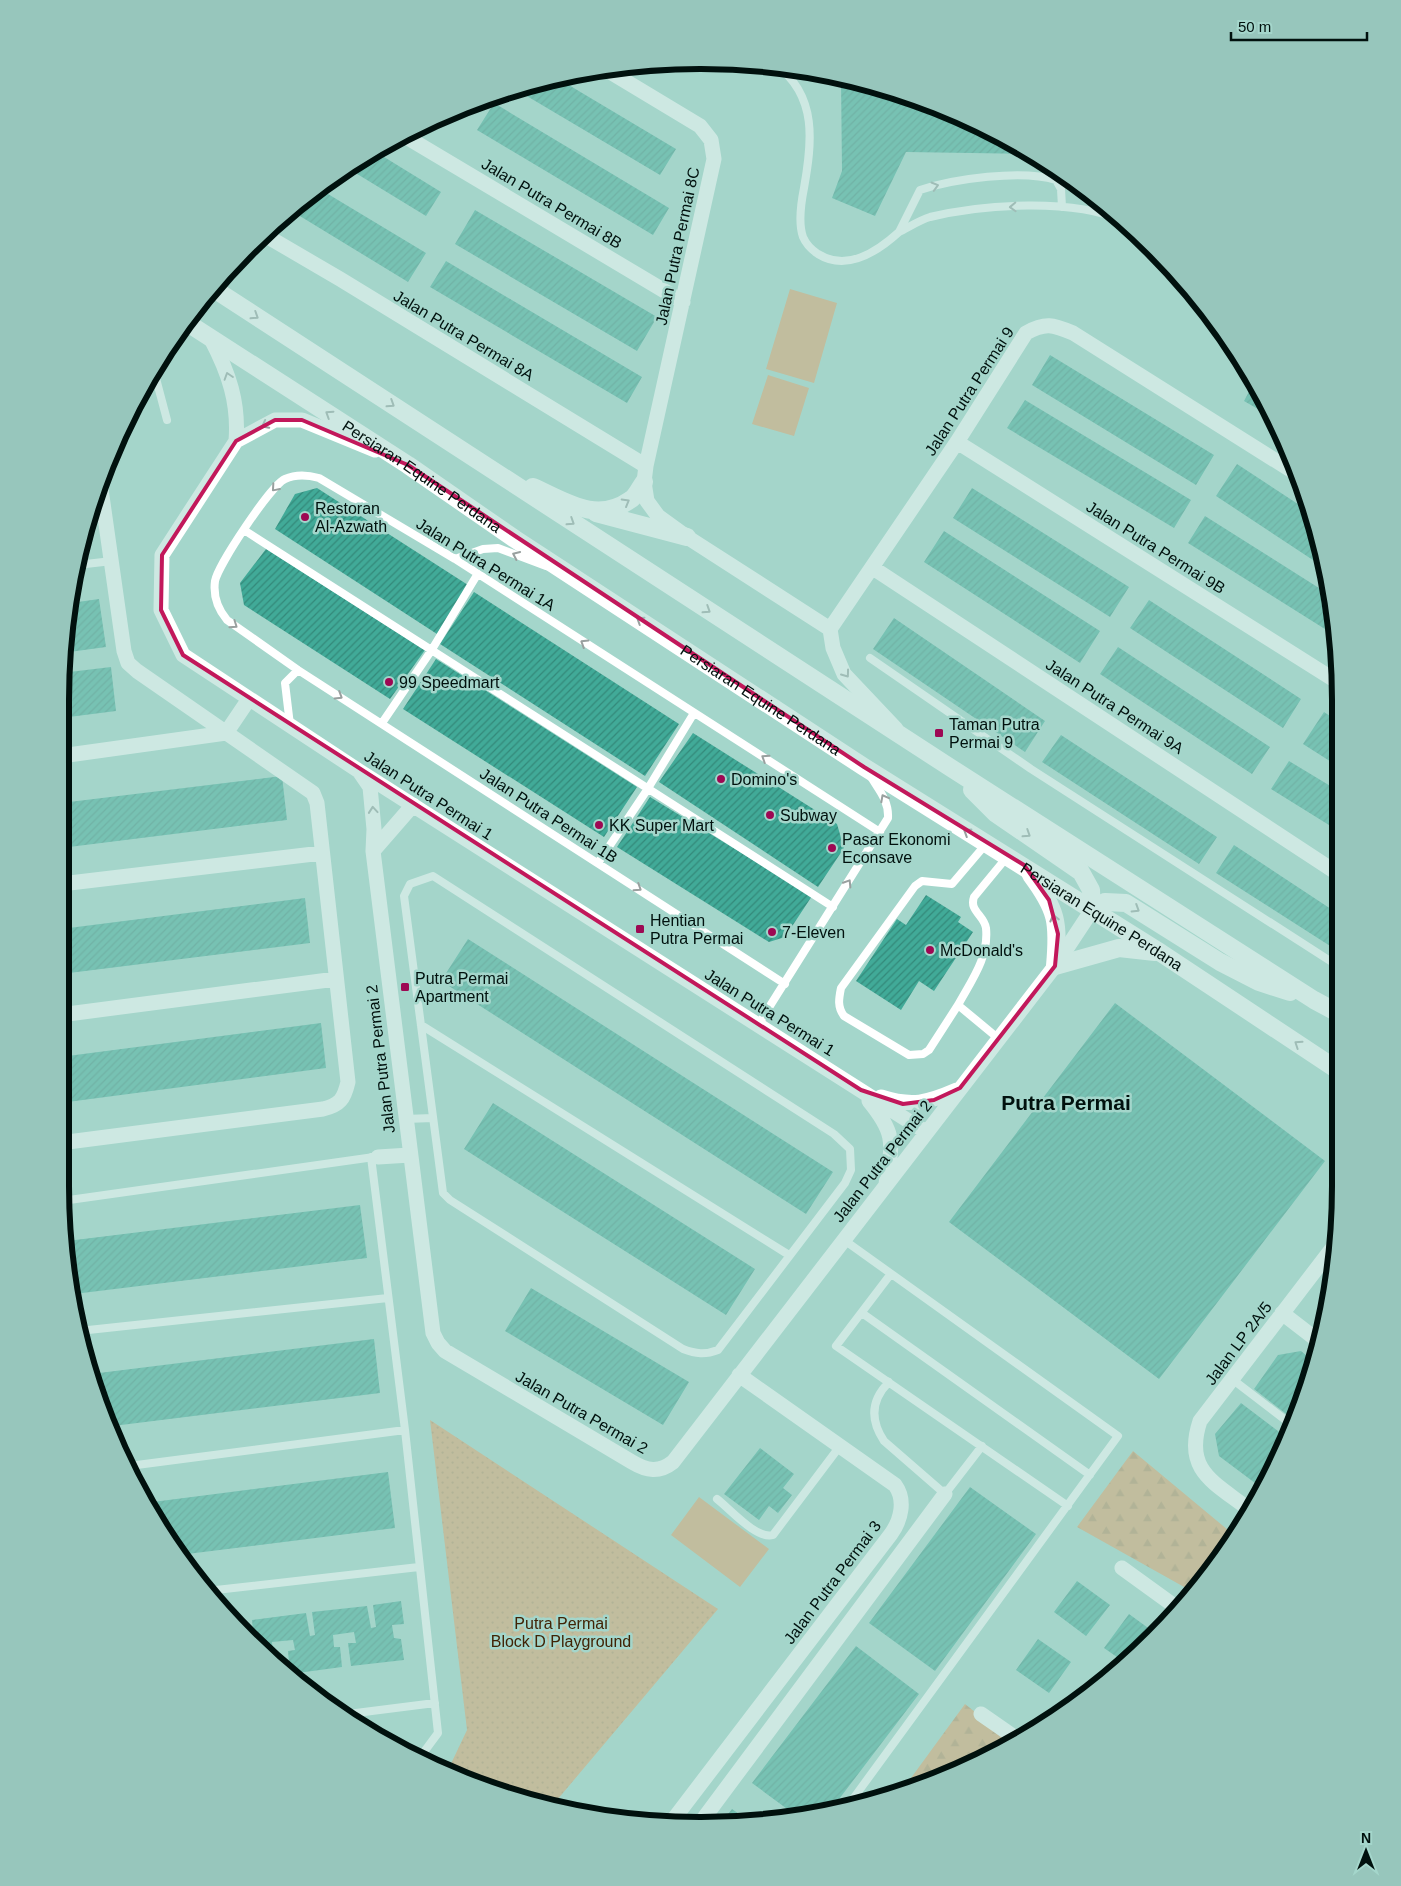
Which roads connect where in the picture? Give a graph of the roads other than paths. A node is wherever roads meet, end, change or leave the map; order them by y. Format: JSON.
{"nodes":[{"id":1,"x":784,"y":74,"type":"edge"},
{"id":2,"x":615,"y":75,"type":"edge"},
{"id":3,"x":411,"y":140,"type":"edge"},
{"id":4,"x":1062,"y":207,"type":"junction"},
{"id":5,"x":1100,"y":212,"type":"edge"},
{"id":6,"x":899,"y":232,"type":"junction"},
{"id":7,"x":271,"y":238,"type":"edge"},
{"id":8,"x":219,"y":292,"type":"edge"},
{"id":9,"x":683,"y":302,"type":"junction"},
{"id":10,"x":192,"y":326,"type":"edge"},
{"id":11,"x":211,"y":339,"type":"junction"},
{"id":12,"x":156,"y":380,"type":"edge"},
{"id":13,"x":166,"y":420,"type":"dead end"},
{"id":14,"x":236,"y":441,"type":"junction"},
{"id":15,"x":957,"y":442,"type":"junction"},
{"id":16,"x":408,"y":465,"type":"junction"},
{"id":17,"x":484,"y":465,"type":"junction"},
{"id":18,"x":1288,"y":468,"type":"edge"},
{"id":19,"x":645,"y":474,"type":"junction"},
{"id":20,"x":98,"y":511,"type":"edge"},
{"id":21,"x":589,"y":511,"type":"junction"},
{"id":22,"x":244,"y":530,"type":"junction"},
{"id":23,"x":687,"y":538,"type":"junction"},
{"id":24,"x":455,"y":559,"type":"junction"},
{"id":25,"x":112,"y":561,"type":"junction"},
{"id":26,"x":84,"y":564,"type":"edge"},
{"id":27,"x":873,"y":568,"type":"junction"},
{"id":28,"x":562,"y":569,"type":"junction"},
{"id":29,"x":477,"y":575,"type":"junction"},
{"id":30,"x":830,"y":629,"type":"junction"},
{"id":31,"x":431,"y":651,"type":"junction"},
{"id":32,"x":870,"y":658,"type":"dead end"},
{"id":33,"x":298,"y":670,"type":"junction"},
{"id":34,"x":1331,"y":678,"type":"edge"},
{"id":35,"x":250,"y":698,"type":"junction"},
{"id":36,"x":694,"y":713,"type":"junction"},
{"id":37,"x":382,"y":723,"type":"junction"},
{"id":38,"x":290,"y":725,"type":"junction"},
{"id":39,"x":226,"y":734,"type":"junction"},
{"id":40,"x":903,"y":737,"type":"junction"},
{"id":41,"x":69,"y":755,"type":"edge"},
{"id":42,"x":864,"y":766,"type":"junction"},
{"id":43,"x":951,"y":768,"type":"junction"},
{"id":44,"x":359,"y":771,"type":"junction"},
{"id":45,"x":647,"y":790,"type":"junction"},
{"id":46,"x":413,"y":805,"type":"junction"},
{"id":47,"x":880,"y":832,"type":"junction"},
{"id":48,"x":986,"y":844,"type":"junction"},
{"id":49,"x":373,"y":852,"type":"junction"},
{"id":50,"x":322,"y":853,"type":"junction"},
{"id":51,"x":1008,"y":856,"type":"junction"},
{"id":52,"x":598,"y":863,"type":"junction"},
{"id":53,"x":1024,"y":865,"type":"junction"},
{"id":54,"x":1332,"y":870,"type":"edge"},
{"id":55,"x":69,"y":883,"type":"edge"},
{"id":56,"x":833,"y":907,"type":"junction"},
{"id":57,"x":1092,"y":910,"type":"junction"},
{"id":58,"x":1161,"y":953,"type":"junction"},
{"id":59,"x":1332,"y":962,"type":"edge"},
{"id":60,"x":1054,"y":966,"type":"junction"},
{"id":61,"x":336,"y":979,"type":"junction"},
{"id":62,"x":785,"y":984,"type":"junction"},
{"id":63,"x":1314,"y":1000,"type":"junction"},
{"id":64,"x":958,"y":1005,"type":"junction"},
{"id":65,"x":1332,"y":1009,"type":"edge"},
{"id":66,"x":69,"y":1014,"type":"edge"},
{"id":67,"x":421,"y":1024,"type":"junction"},
{"id":68,"x":758,"y":1025,"type":"junction"},
{"id":69,"x":999,"y":1039,"type":"junction"},
{"id":70,"x":1332,"y":1067,"type":"edge"},
{"id":71,"x":960,"y":1088,"type":"junction"},
{"id":72,"x":860,"y":1090,"type":"junction"},
{"id":73,"x":434,"y":1118,"type":"junction"},
{"id":74,"x":405,"y":1119,"type":"junction"},
{"id":75,"x":926,"y":1132,"type":"junction"},
{"id":76,"x":69,"y":1142,"type":"edge"},
{"id":77,"x":410,"y":1155,"type":"junction"},
{"id":78,"x":374,"y":1157,"type":"junction"},
{"id":79,"x":886,"y":1185,"type":"junction"},
{"id":80,"x":69,"y":1199,"type":"edge"},
{"id":81,"x":844,"y":1240,"type":"junction"},
{"id":82,"x":1328,"y":1253,"type":"edge"},
{"id":83,"x":789,"y":1255,"type":"junction"},
{"id":84,"x":890,"y":1275,"type":"junction"},
{"id":85,"x":388,"y":1298,"type":"junction"},
{"id":86,"x":862,"y":1313,"type":"junction"},
{"id":87,"x":1282,"y":1313,"type":"junction"},
{"id":88,"x":86,"y":1330,"type":"edge"},
{"id":89,"x":1314,"y":1337,"type":"edge"},
{"id":90,"x":740,"y":1375,"type":"junction"},
{"id":91,"x":1232,"y":1379,"type":"junction"},
{"id":92,"x":889,"y":1382,"type":"junction"},
{"id":93,"x":1286,"y":1421,"type":"edge"},
{"id":94,"x":405,"y":1430,"type":"junction"},
{"id":95,"x":840,"y":1446,"type":"junction"},
{"id":96,"x":982,"y":1446,"type":"junction"},
{"id":97,"x":134,"y":1465,"type":"edge"},
{"id":98,"x":1090,"y":1476,"type":"junction"},
{"id":99,"x":945,"y":1494,"type":"junction"},
{"id":100,"x":717,"y":1499,"type":"dead end"},
{"id":101,"x":1068,"y":1506,"type":"junction"},
{"id":102,"x":1245,"y":1506,"type":"edge"},
{"id":103,"x":419,"y":1567,"type":"junction"},
{"id":104,"x":1122,"y":1568,"type":"dead end"},
{"id":105,"x":216,"y":1590,"type":"edge"},
{"id":106,"x":1173,"y":1605,"type":"edge"},
{"id":107,"x":435,"y":1703,"type":"junction"},
{"id":108,"x":354,"y":1713,"type":"edge"},
{"id":109,"x":981,"y":1714,"type":"dead end"},
{"id":110,"x":1012,"y":1735,"type":"edge"},
{"id":111,"x":423,"y":1753,"type":"edge"},
{"id":112,"x":853,"y":1798,"type":"edge"},
{"id":113,"x":676,"y":1816,"type":"edge"},
{"id":114,"x":706,"y":1817,"type":"edge"}],
"edges":[{"from":1,"to":6,"type":"lane"},
{"from":2,"to":9,"type":"street","name":"Jalan Putra Permai 8C"},
{"from":3,"to":9,"type":"street","name":"Jalan Putra Permai 8B"},
{"from":4,"to":5,"type":"lane"},
{"from":4,"to":6,"type":"lane","one_way":true},
{"from":6,"to":4,"type":"lane","one_way":true},
{"from":7,"to":19,"type":"street","name":"Jalan Putra Permai 8A"},
{"from":8,"to":17,"type":"street","one_way":true},
{"from":9,"to":19,"type":"street","name":"Jalan Putra Permai 8C"},
{"from":10,"to":11,"type":"street","name":"Persiaran Equine Perdana"},
{"from":14,"to":11,"type":"street","name":"Jalan Putra Permai 1","one_way":true},
{"from":16,"to":11,"type":"street","name":"Persiaran Equine Perdana","one_way":true},
{"from":12,"to":13,"type":"lane"},
{"from":16,"to":14,"type":"street","name":"Jalan Putra Permai 1","one_way":true},
{"from":14,"to":35,"type":"street","name":"Jalan Putra Permai 1"},
{"from":15,"to":18,"type":"street","name":"Jalan Putra Permai 9"},
{"from":15,"to":27,"type":"street","name":"Jalan Putra Permai 9"},
{"from":15,"to":34,"type":"street","name":"Jalan Putra Permai 9B"},
{"from":16,"to":28,"type":"street","name":"Persiaran Equine Perdana"},
{"from":17,"to":21,"type":"street"},
{"from":17,"to":40,"type":"street","one_way":true},
{"from":21,"to":19,"type":"street","one_way":true},
{"from":19,"to":23,"type":"street"},
{"from":20,"to":25,"type":"street"},
{"from":21,"to":23,"type":"street"},
{"from":24,"to":22,"type":"lane","name":"Jalan Putra Permai 1A","one_way":true},
{"from":22,"to":31,"type":"lane"},
{"from":22,"to":33,"type":"lane","name":"Jalan Putra Permai 1A","one_way":true},
{"from":23,"to":30,"type":"street"},
{"from":28,"to":24,"type":"lane","one_way":true},
{"from":24,"to":29,"type":"lane","name":"Jalan Putra Permai 1A"},
{"from":25,"to":26,"type":"lane"},
{"from":25,"to":39,"type":"street"},
{"from":27,"to":30,"type":"street","name":"Jalan Putra Permai 9"},
{"from":27,"to":54,"type":"street","name":"Jalan Putra Permai 9A"},
{"from":42,"to":28,"type":"street","name":"Persiaran Equine Perdana","one_way":true},
{"from":29,"to":31,"type":"lane"},
{"from":36,"to":29,"type":"lane","name":"Jalan Putra Permai 1A","one_way":true},
{"from":30,"to":40,"type":"street","one_way":true},
{"from":31,"to":37,"type":"lane"},
{"from":31,"to":45,"type":"lane"},
{"from":32,"to":59,"type":"lane"},
{"from":33,"to":37,"type":"lane","name":"Jalan Putra Permai 1B","one_way":true},
{"from":33,"to":38,"type":"lane"},
{"from":35,"to":38,"type":"street","name":"Jalan Putra Permai 1"},
{"from":35,"to":39,"type":"street"},
{"from":36,"to":45,"type":"lane"},
{"from":47,"to":36,"type":"lane","name":"Jalan Putra Permai 1A","one_way":true},
{"from":37,"to":52,"type":"lane","name":"Jalan Putra Permai 1B"},
{"from":38,"to":44,"type":"street","name":"Jalan Putra Permai 1"},
{"from":39,"to":41,"type":"street"},
{"from":39,"to":50,"type":"street"},
{"from":40,"to":43,"type":"street"},
{"from":47,"to":42,"type":"lane","one_way":true},
{"from":48,"to":42,"type":"street","name":"Persiaran Equine Perdana","one_way":true},
{"from":43,"to":57,"type":"street","one_way":true},
{"from":43,"to":63,"type":"street"},
{"from":44,"to":46,"type":"street","name":"Jalan Putra Permai 1"},
{"from":49,"to":44,"type":"street","name":"Jalan Putra Permai 2","one_way":true},
{"from":45,"to":52,"type":"lane"},
{"from":45,"to":56,"type":"lane"},
{"from":46,"to":49,"type":"street"},
{"from":46,"to":68,"type":"street","name":"Jalan Putra Permai 1"},
{"from":56,"to":47,"type":"lane","one_way":true},
{"from":48,"to":51,"type":"street","name":"Persiaran Equine Perdana"},
{"from":48,"to":64,"type":"lane"},
{"from":49,"to":74,"type":"street","name":"Jalan Putra Permai 2"},
{"from":50,"to":55,"type":"street"},
{"from":50,"to":61,"type":"street"},
{"from":51,"to":53,"type":"street","name":"Persiaran Equine Perdana"},
{"from":51,"to":64,"type":"lane"},
{"from":52,"to":62,"type":"lane","name":"Jalan Putra Permai 1B","one_way":true},
{"from":53,"to":57,"type":"street","name":"Persiaran Equine Perdana"},
{"from":60,"to":53,"type":"street","one_way":true},
{"from":56,"to":62,"type":"lane"},
{"from":57,"to":58,"type":"street","name":"Persiaran Equine Perdana"},
{"from":57,"to":60,"type":"street","name":"Jalan Putra Permai 2"},
{"from":57,"to":63,"type":"street","one_way":true},
{"from":58,"to":60,"type":"street"},
{"from":70,"to":58,"type":"street","name":"Persiaran Equine Perdana","one_way":true},
{"from":60,"to":69,"type":"street","name":"Jalan Putra Permai 2"},
{"from":61,"to":66,"type":"street"},
{"from":61,"to":76,"type":"street"},
{"from":62,"to":68,"type":"lane"},
{"from":63,"to":65,"type":"street"},
{"from":64,"to":69,"type":"lane"},
{"from":67,"to":73,"type":"lane"},
{"from":67,"to":83,"type":"lane"},
{"from":67,"to":83,"type":"lane"},
{"from":68,"to":72,"type":"street","name":"Jalan Putra Permai 1"},
{"from":69,"to":71,"type":"street","name":"Jalan Putra Permai 2"},
{"from":71,"to":72,"type":"street","name":"Jalan Putra Permai 1"},
{"from":71,"to":75,"type":"street","name":"Jalan Putra Permai 2"},
{"from":72,"to":75,"type":"street","name":"Jalan Putra Permai 1"},
{"from":72,"to":79,"type":"street","name":"Jalan Putra Permai 1"},
{"from":73,"to":74,"type":"lane"},
{"from":73,"to":83,"type":"lane"},
{"from":74,"to":77,"type":"street","name":"Jalan Putra Permai 2"},
{"from":75,"to":79,"type":"street","name":"Jalan Putra Permai 2"},
{"from":77,"to":78,"type":"street"},
{"from":77,"to":90,"type":"street","name":"Jalan Putra Permai 2"},
{"from":78,"to":80,"type":"lane"},
{"from":78,"to":85,"type":"lane"},
{"from":79,"to":81,"type":"street","name":"Jalan Putra Permai 2"},
{"from":81,"to":84,"type":"lane"},
{"from":81,"to":90,"type":"street","name":"Jalan Putra Permai 2"},
{"from":82,"to":87,"type":"street","name":"Jalan LP 2A/5"},
{"from":84,"to":86,"type":"lane"},
{"from":84,"to":98,"type":"lane"},
{"from":85,"to":88,"type":"lane"},
{"from":85,"to":94,"type":"lane"},
{"from":86,"to":92,"type":"lane"},
{"from":86,"to":98,"type":"lane"},
{"from":87,"to":89,"type":"street"},
{"from":87,"to":91,"type":"street","name":"Jalan LP 2A/5"},
{"from":90,"to":95,"type":"street","name":"Jalan Putra Permai 3"},
{"from":91,"to":93,"type":"lane"},
{"from":91,"to":102,"type":"street","name":"Jalan LP 2A/5"},
{"from":92,"to":96,"type":"lane"},
{"from":92,"to":99,"type":"lane"},
{"from":94,"to":97,"type":"lane"},
{"from":94,"to":103,"type":"lane"},
{"from":95,"to":100,"type":"lane"},
{"from":95,"to":113,"type":"street","name":"Jalan Putra Permai 3"},
{"from":96,"to":99,"type":"lane"},
{"from":96,"to":101,"type":"lane"},
{"from":98,"to":101,"type":"lane"},
{"from":99,"to":114,"type":"street"},
{"from":101,"to":112,"type":"lane"},
{"from":103,"to":105,"type":"lane"},
{"from":103,"to":107,"type":"lane"},
{"from":104,"to":106,"type":"street"},
{"from":107,"to":108,"type":"lane"},
{"from":107,"to":111,"type":"lane"},
{"from":109,"to":110,"type":"street"}]}
